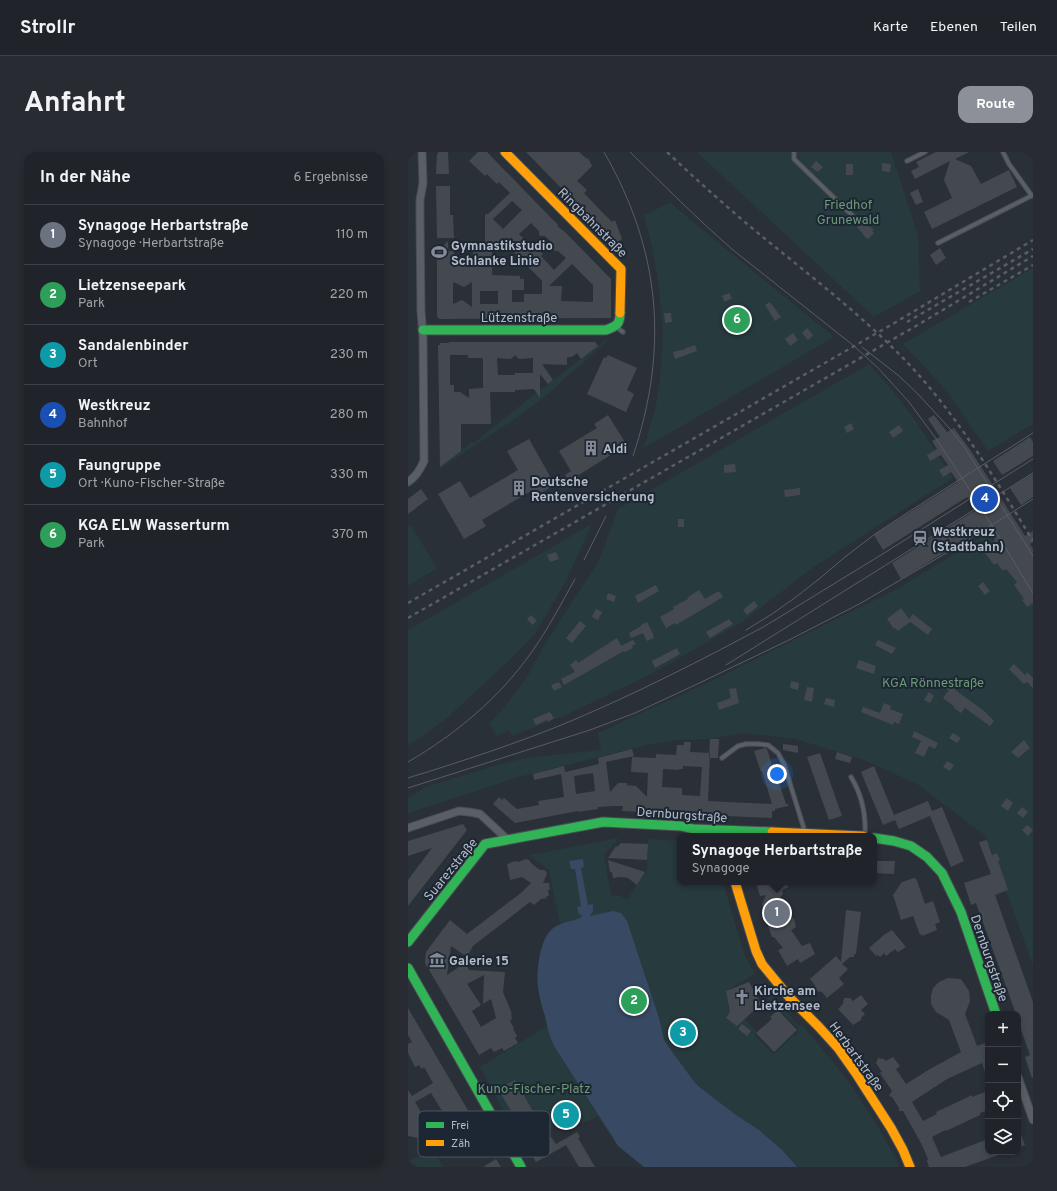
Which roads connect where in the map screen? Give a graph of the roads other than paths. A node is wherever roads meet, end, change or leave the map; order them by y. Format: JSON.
{"nodes":[{"id":1,"x":422,"y":152,"type":"edge"},
{"id":2,"x":505,"y":152,"type":"edge"},
{"id":3,"x":794,"y":152,"type":"edge"},
{"id":4,"x":925,"y":152,"type":"edge"},
{"id":5,"x":1003,"y":152,"type":"edge"},
{"id":6,"x":907,"y":161,"type":"dead end"},
{"id":7,"x":1033,"y":195,"type":"edge"},
{"id":8,"x":857,"y":220,"type":"dead end"},
{"id":9,"x":938,"y":243,"type":"dead end"},
{"id":10,"x":615,"y":326,"type":"junction"},
{"id":11,"x":423,"y":330,"type":"junction"},
{"id":12,"x":622,"y":332,"type":"dead end"},
{"id":13,"x":408,"y":482,"type":"edge"},
{"id":14,"x":722,"y":758,"type":"dead end"},
{"id":15,"x":851,"y":777,"type":"dead end"},
{"id":16,"x":408,"y":828,"type":"edge"},
{"id":17,"x":722,"y":833,"type":"edge"},
{"id":18,"x":805,"y":833,"type":"edge"},
{"id":19,"x":865,"y":833,"type":"edge"},
{"id":20,"x":877,"y":838,"type":"edge"},
{"id":21,"x":505,"y":840,"type":"junction"},
{"id":22,"x":736,"y":885,"type":"edge"},
{"id":23,"x":408,"y":942,"type":"edge"},
{"id":24,"x":408,"y":968,"type":"edge"},
{"id":25,"x":995,"y":1011,"type":"edge"},
{"id":26,"x":1020,"y":1083,"type":"edge"},
{"id":27,"x":489,"y":1111,"type":"edge"},
{"id":28,"x":1033,"y":1120,"type":"edge"},
{"id":29,"x":515,"y":1157,"type":"edge"},
{"id":30,"x":521,"y":1167,"type":"edge"},
{"id":31,"x":910,"y":1167,"type":"edge"}],
"edges":[{"from":1,"to":11,"type":"street"},
{"from":2,"to":10,"type":"street","name":"Ringbahnstraße"},
{"from":3,"to":8,"type":"lane"},
{"from":4,"to":6,"type":"lane"},
{"from":5,"to":7,"type":"lane"},
{"from":7,"to":9,"type":"lane"},
{"from":10,"to":11,"type":"street","name":"Lützenstraße"},
{"from":10,"to":12,"type":"lane"},
{"from":11,"to":13,"type":"street"},
{"from":14,"to":18,"type":"lane"},
{"from":15,"to":19,"type":"lane"},
{"from":16,"to":21,"type":"street"},
{"from":17,"to":21,"type":"street","name":"Dernburgstraße"},
{"from":20,"to":25,"type":"street","name":"Dernburgstraße"},
{"from":21,"to":23,"type":"street","name":"Suarezstraße"},
{"from":22,"to":31,"type":"street","name":"Herbartstraße"},
{"from":24,"to":27,"type":"street"},
{"from":26,"to":28,"type":"street"},
{"from":29,"to":30,"type":"street"}]}
